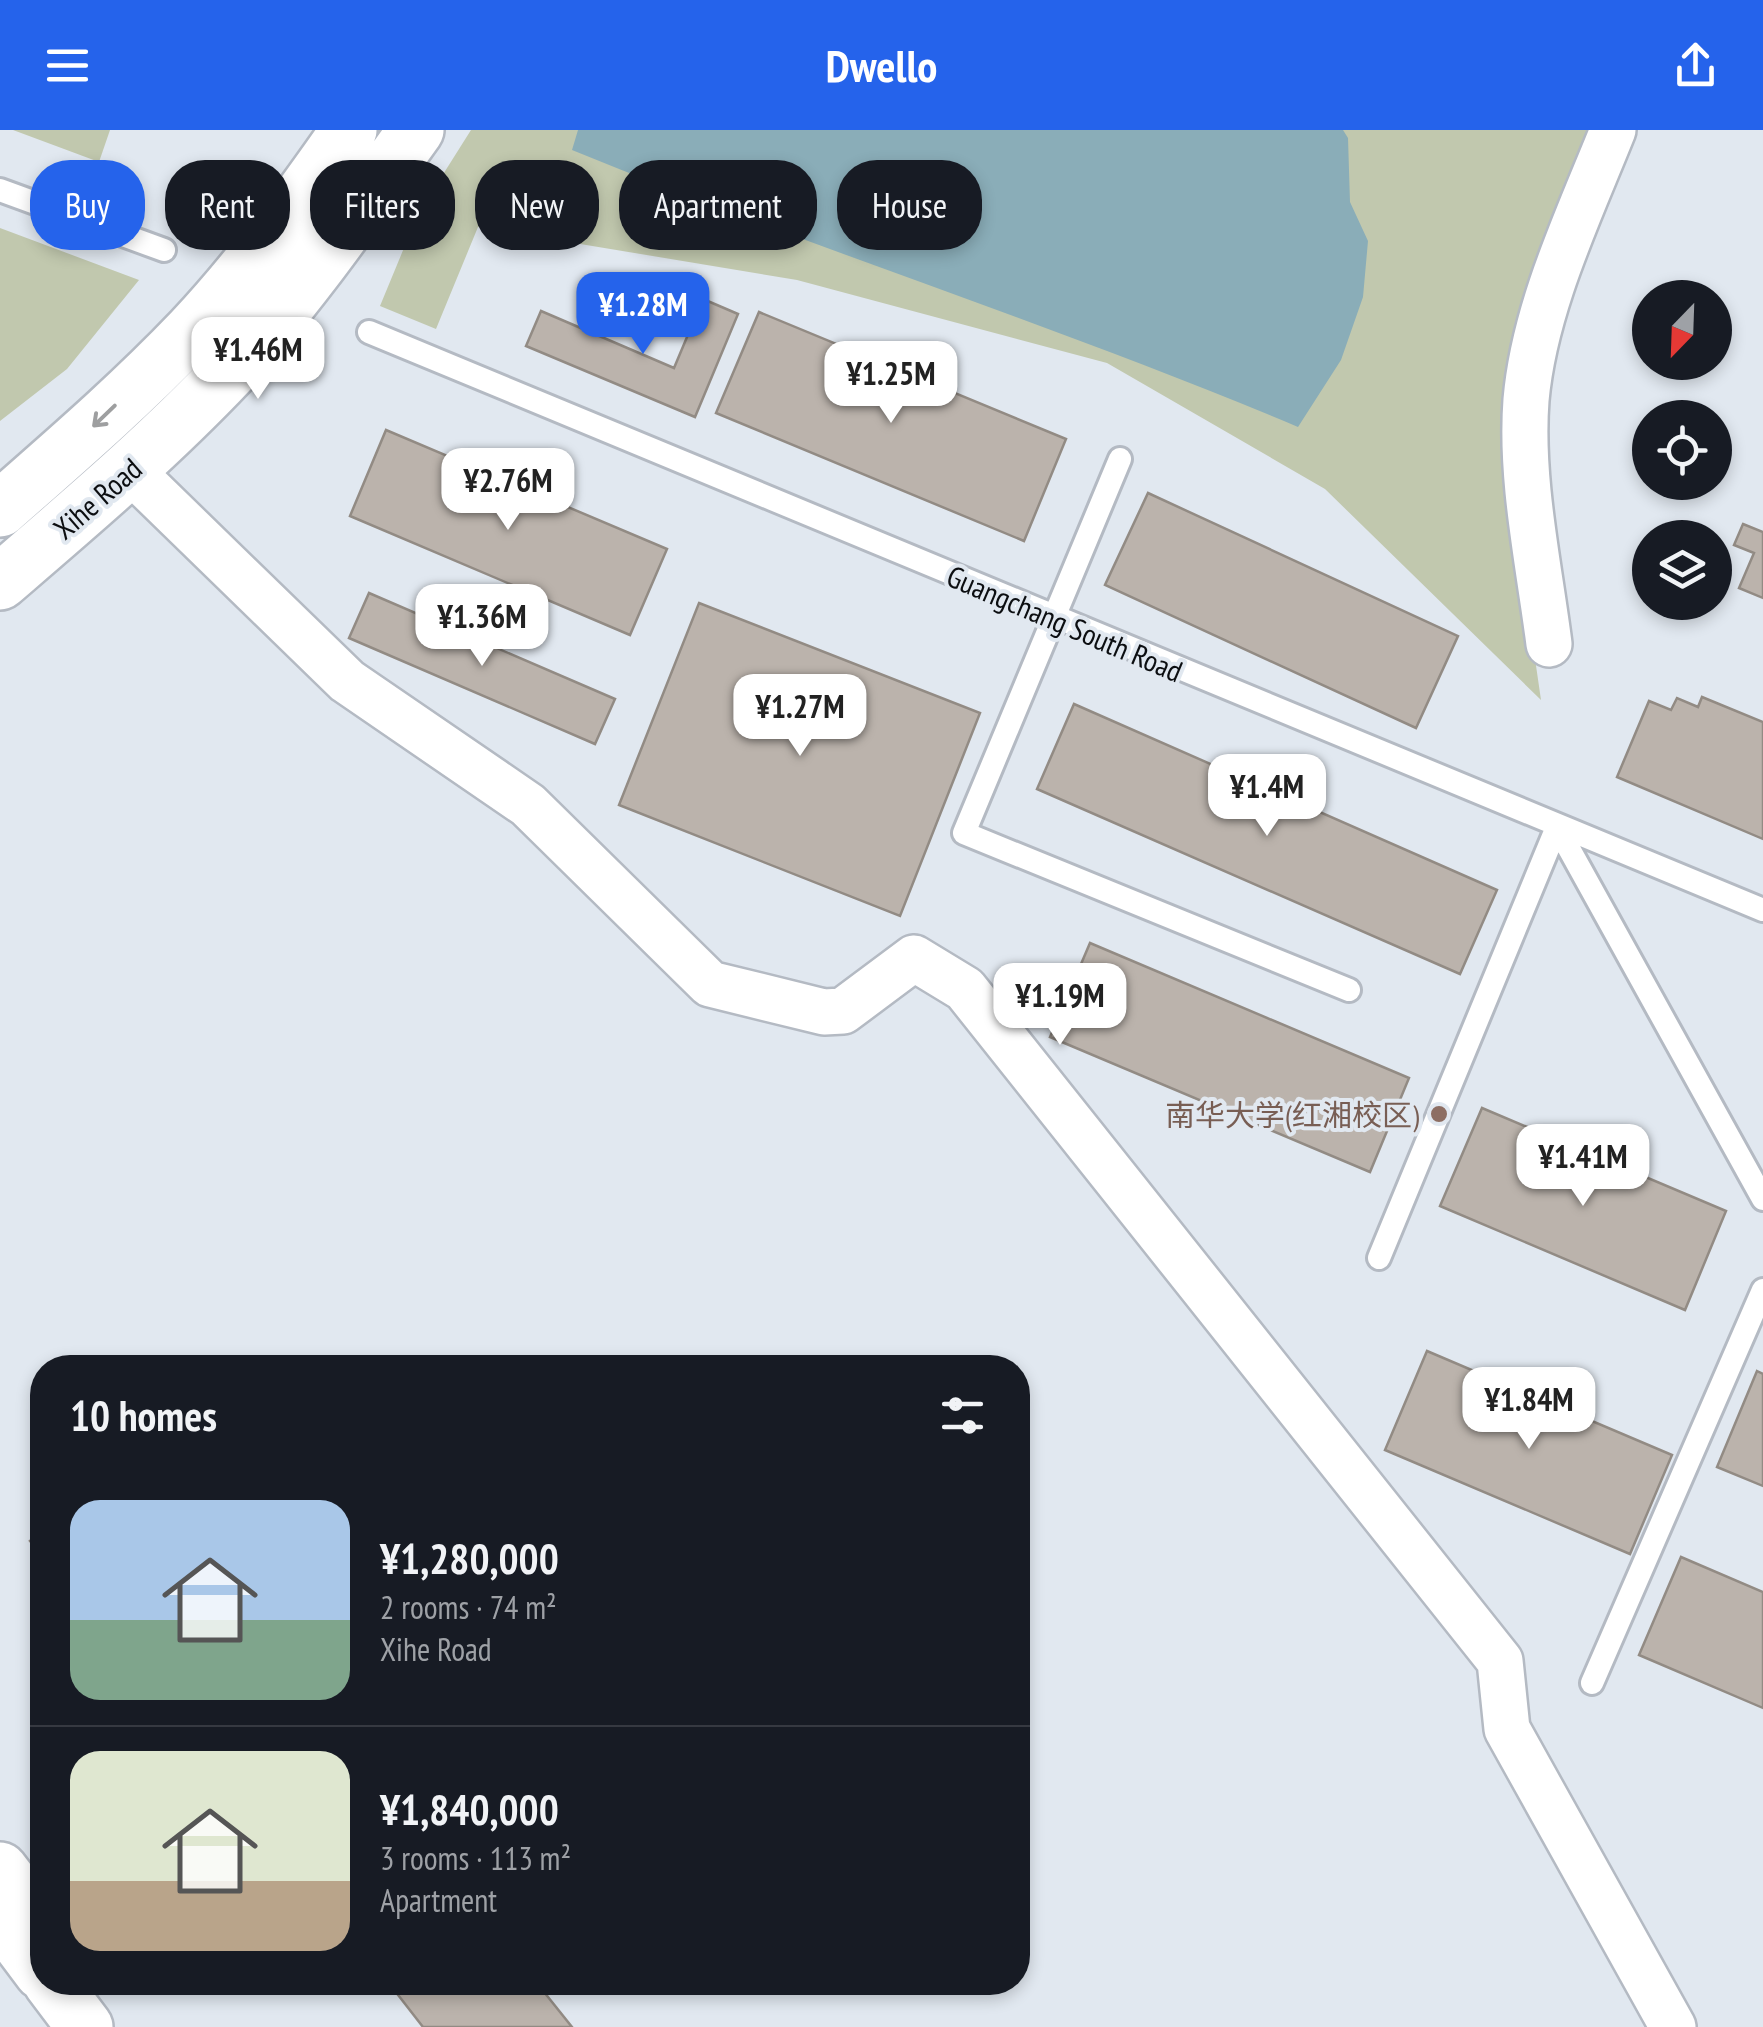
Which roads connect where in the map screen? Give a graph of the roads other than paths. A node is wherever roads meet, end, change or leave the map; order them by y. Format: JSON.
{"nodes":[{"id":1,"x":349,"y":130,"type":"edge"},
{"id":2,"x":416,"y":130,"type":"edge"},
{"id":3,"x":1613,"y":130,"type":"edge"},
{"id":4,"x":0,"y":190,"type":"edge"},
{"id":5,"x":164,"y":250,"type":"dead end"},
{"id":6,"x":369,"y":332,"type":"dead end"},
{"id":7,"x":1120,"y":458,"type":"dead end"},
{"id":8,"x":130,"y":470,"type":"junction"},
{"id":9,"x":0,"y":509,"type":"edge"},
{"id":10,"x":0,"y":582,"type":"edge"},
{"id":11,"x":1054,"y":618,"type":"junction"},
{"id":12,"x":1549,"y":644,"type":"dead end"},
{"id":13,"x":1557,"y":827,"type":"junction"},
{"id":14,"x":1763,"y":910,"type":"edge"},
{"id":15,"x":1348,"y":990,"type":"dead end"},
{"id":16,"x":1763,"y":1200,"type":"edge"},
{"id":17,"x":1380,"y":1258,"type":"dead end"},
{"id":18,"x":1763,"y":1290,"type":"edge"},
{"id":19,"x":1592,"y":1684,"type":"dead end"},
{"id":20,"x":0,"y":1870,"type":"edge"},
{"id":21,"x":0,"y":1916,"type":"edge"},
{"id":22,"x":30,"y":1948,"type":"edge"},
{"id":23,"x":30,"y":1953,"type":"edge"},
{"id":24,"x":61,"y":1995,"type":"edge"},
{"id":25,"x":96,"y":1995,"type":"edge"},
{"id":26,"x":85,"y":2027,"type":"edge"},
{"id":27,"x":121,"y":2027,"type":"edge"},
{"id":28,"x":1672,"y":2027,"type":"edge"}],
"edges":[{"from":1,"to":9,"type":"main road","name":"Xihe Road","one_way":true},
{"from":2,"to":8,"type":"main road","name":"Xihe Road"},
{"from":3,"to":12,"type":"street"},
{"from":4,"to":5,"type":"lane"},
{"from":6,"to":11,"type":"lane","name":"Guangchang South Road"},
{"from":7,"to":11,"type":"lane"},
{"from":8,"to":10,"type":"main road","name":"Xihe Road"},
{"from":8,"to":28,"type":"street"},
{"from":11,"to":13,"type":"lane","name":"Guangchang South Road"},
{"from":11,"to":15,"type":"lane"},
{"from":13,"to":14,"type":"lane","name":"Guangchang South Road"},
{"from":13,"to":16,"type":"lane"},
{"from":13,"to":17,"type":"lane"},
{"from":18,"to":19,"type":"lane"},
{"from":20,"to":22,"type":"main road"},
{"from":21,"to":23,"type":"main road"},
{"from":24,"to":26,"type":"main road"},
{"from":25,"to":27,"type":"main road"}]}
